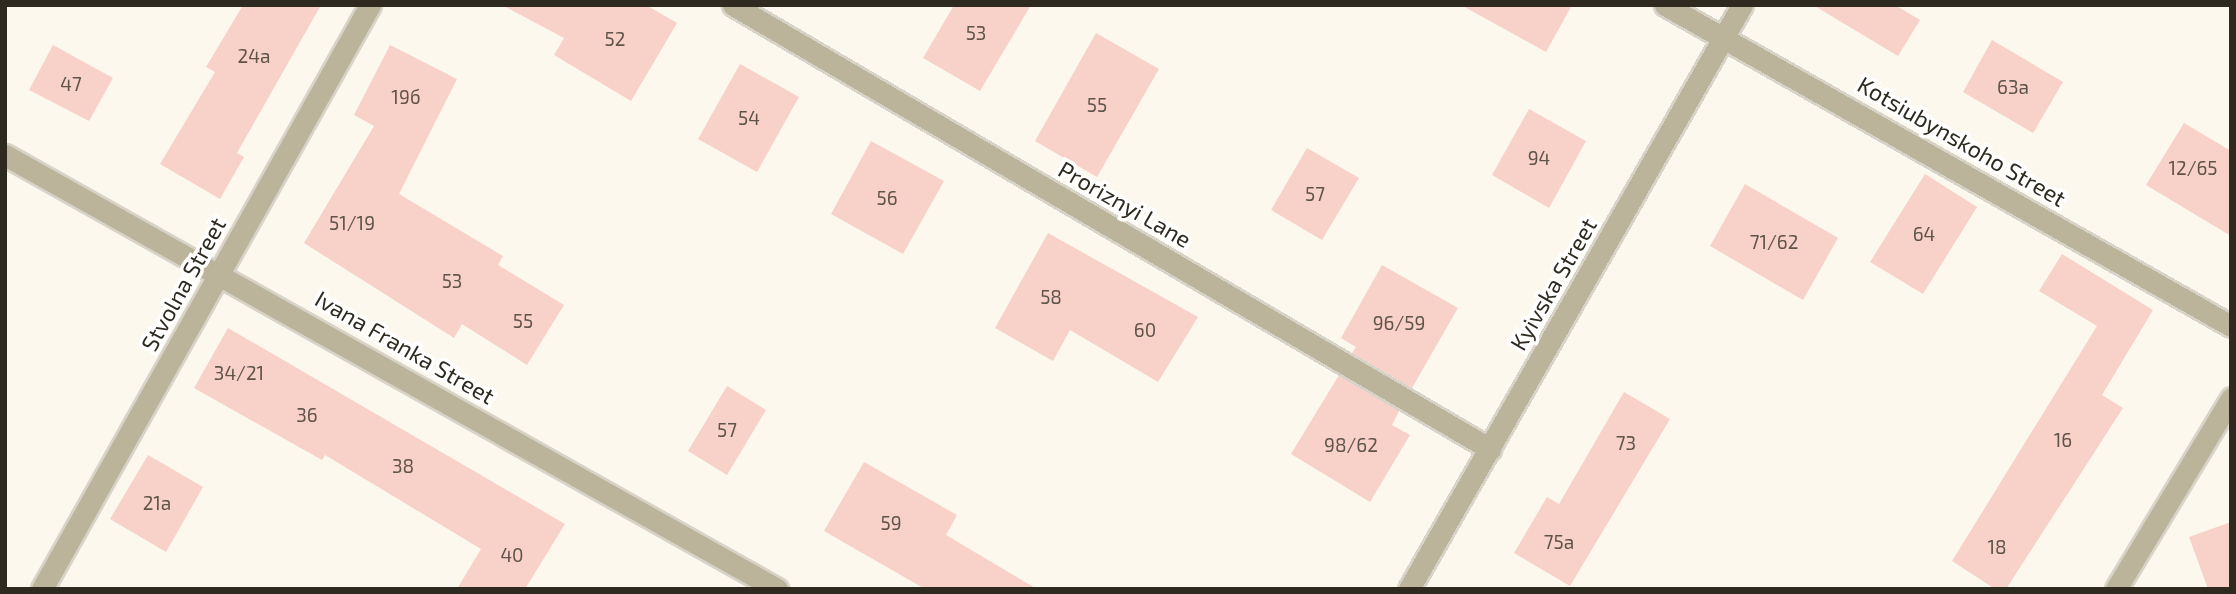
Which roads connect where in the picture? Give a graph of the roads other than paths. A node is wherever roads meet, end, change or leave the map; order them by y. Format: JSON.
{"nodes":[{"id":1,"x":370,"y":5,"type":"edge"},
{"id":2,"x":733,"y":5,"type":"edge"},
{"id":3,"x":1665,"y":5,"type":"edge"},
{"id":4,"x":1742,"y":5,"type":"edge"},
{"id":5,"x":1723,"y":37,"type":"junction"},
{"id":6,"x":5,"y":155,"type":"edge"},
{"id":7,"x":220,"y":272,"type":"junction"},
{"id":8,"x":2231,"y":326,"type":"edge"},
{"id":9,"x":2231,"y":398,"type":"edge"},
{"id":10,"x":1490,"y":449,"type":"junction"},
{"id":11,"x":42,"y":589,"type":"edge"},
{"id":12,"x":777,"y":589,"type":"edge"},
{"id":13,"x":1409,"y":589,"type":"edge"},
{"id":14,"x":2116,"y":589,"type":"edge"}],
"edges":[{"from":1,"to":7,"type":"street","name":"Stvolna Street"},
{"from":2,"to":10,"type":"street","name":"Proriznyi Lane"},
{"from":3,"to":5,"type":"street","name":"Kotsiubynskoho Street"},
{"from":4,"to":5,"type":"street","name":"Kyivska Street"},
{"from":5,"to":8,"type":"street","name":"Kotsiubynskoho Street"},
{"from":5,"to":10,"type":"street","name":"Kyivska Street"},
{"from":6,"to":7,"type":"street","name":"Ivana Franka Street"},
{"from":7,"to":11,"type":"street","name":"Stvolna Street"},
{"from":7,"to":12,"type":"street","name":"Ivana Franka Street"},
{"from":9,"to":14,"type":"street"},
{"from":10,"to":13,"type":"street","name":"Kyivska Street"}]}
